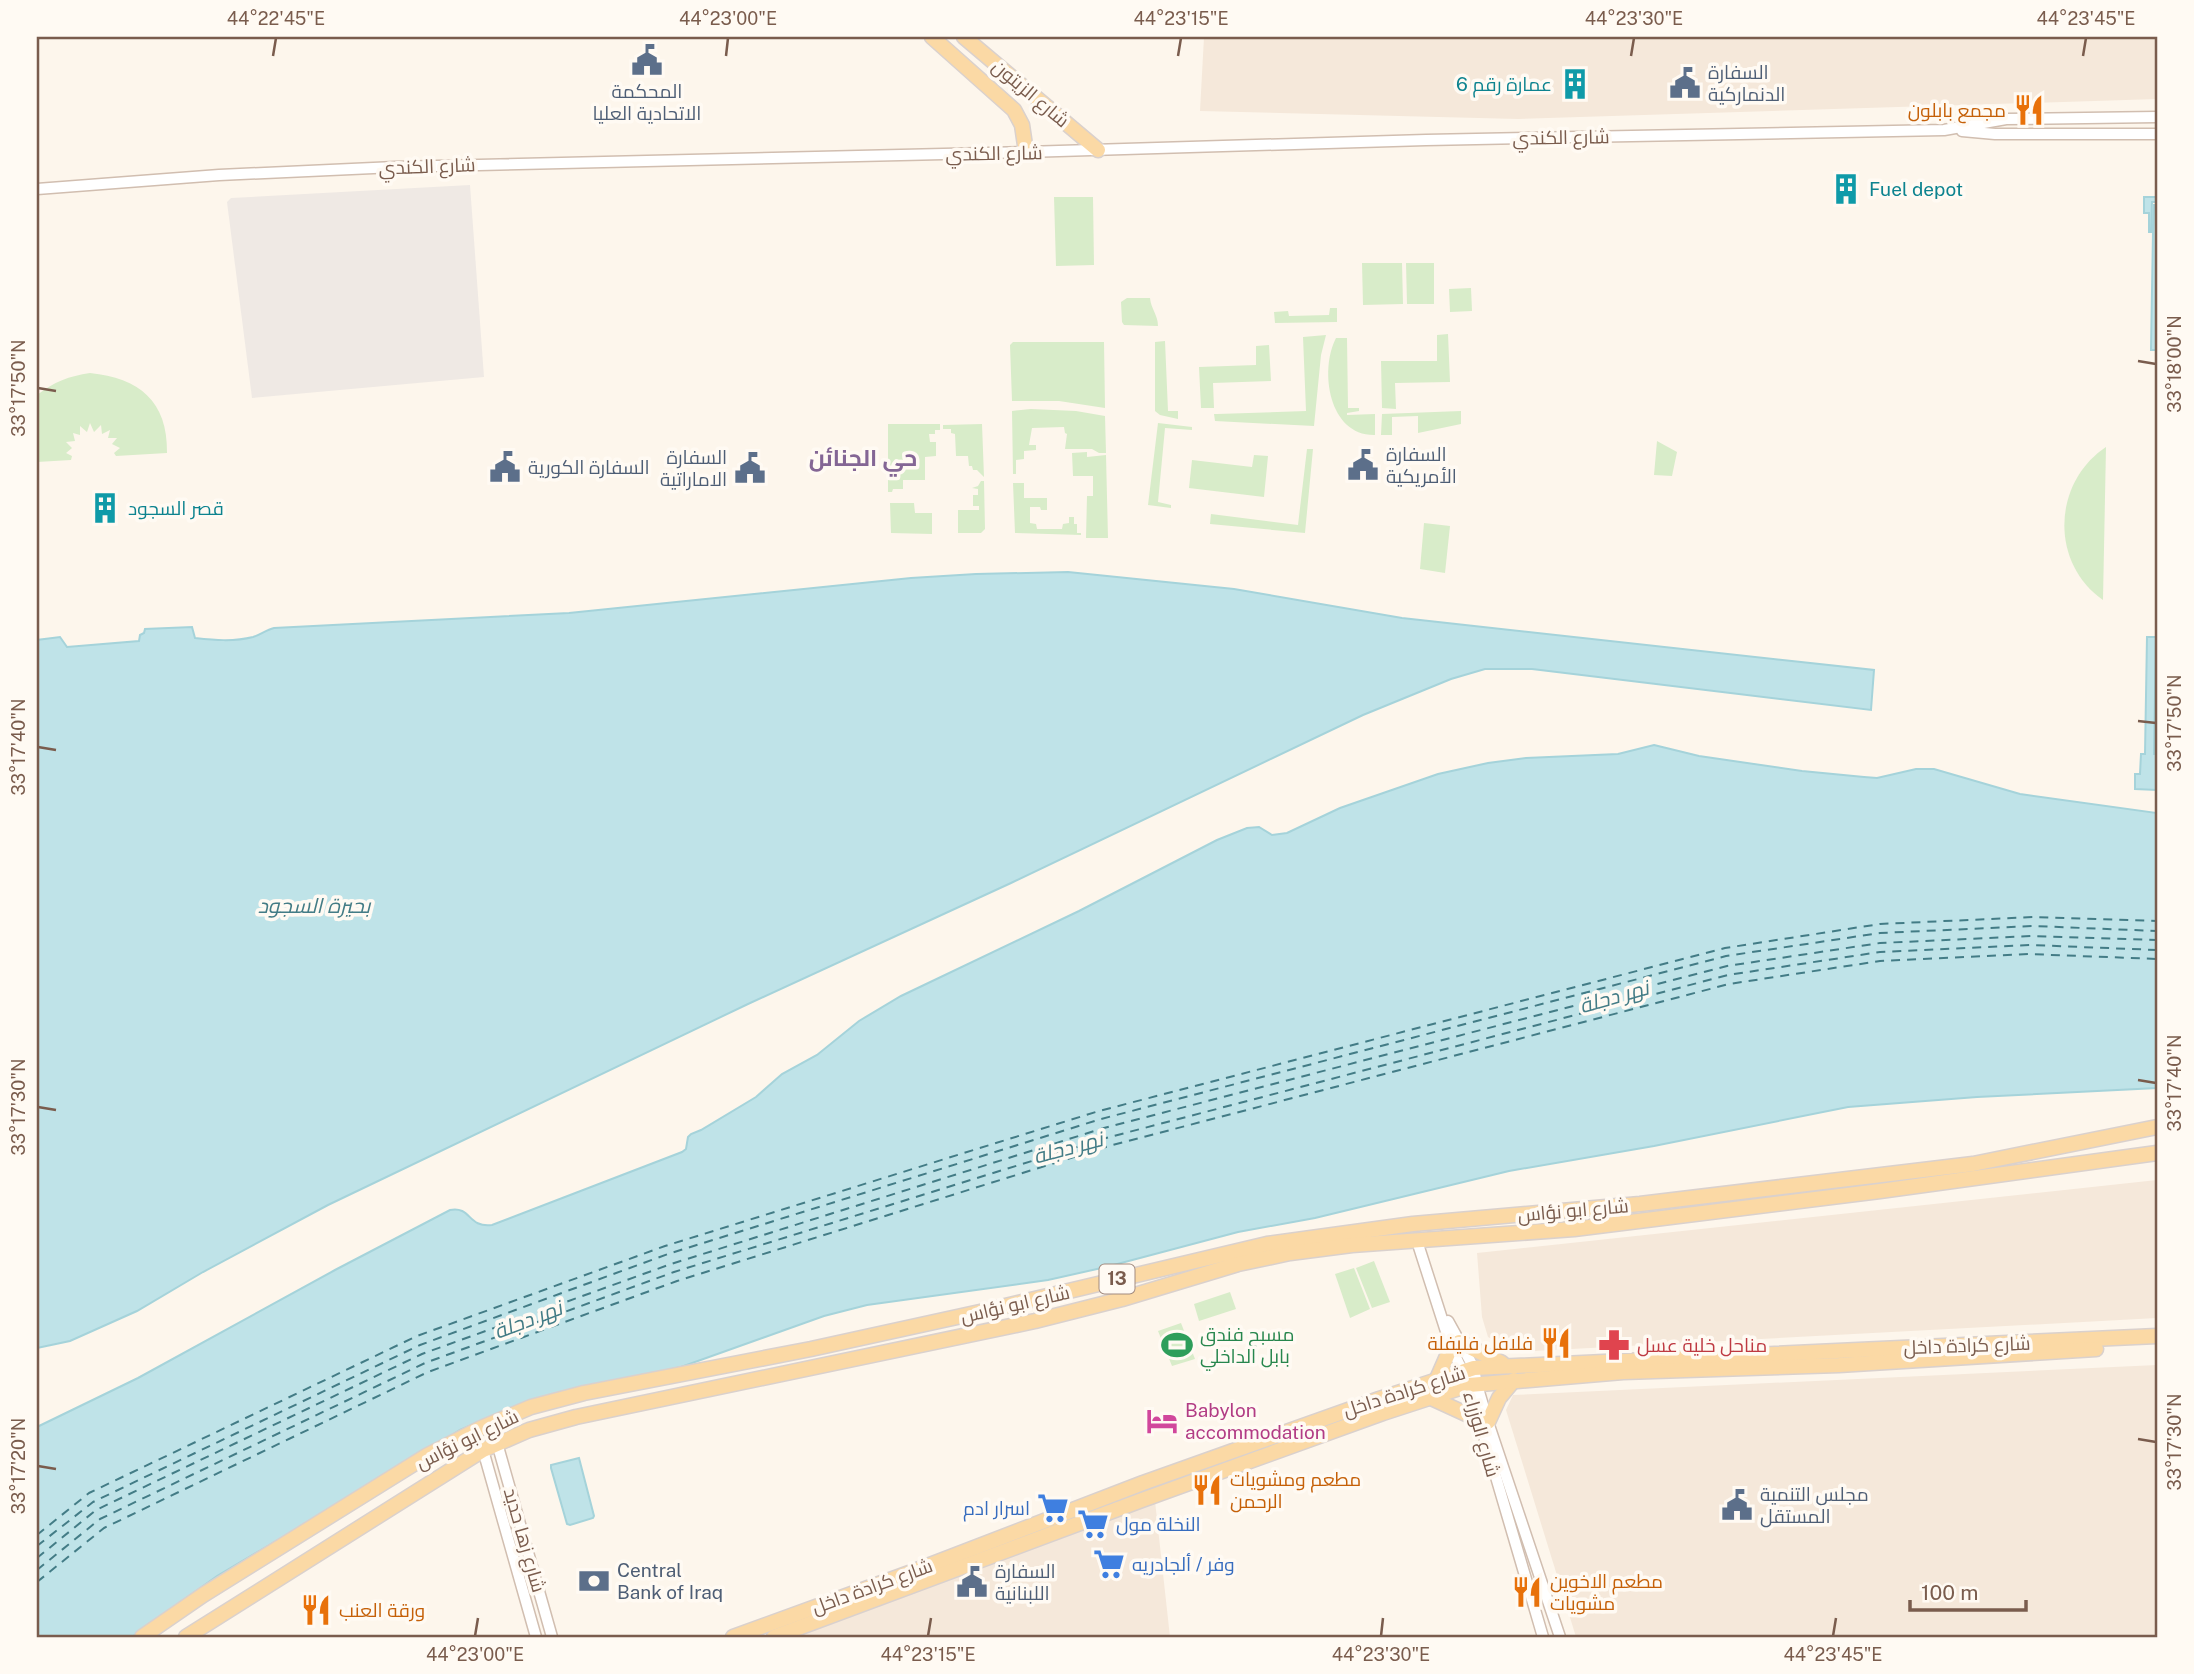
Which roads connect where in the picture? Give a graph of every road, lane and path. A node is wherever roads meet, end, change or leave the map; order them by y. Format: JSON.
{"nodes":[{"id":1,"x":932,"y":37,"type":"edge"},
{"id":2,"x":964,"y":37,"type":"edge"},
{"id":3,"x":2157,"y":117,"type":"edge"},
{"id":4,"x":2070,"y":118,"type":"junction"},
{"id":5,"x":1952,"y":129,"type":"junction"},
{"id":6,"x":2070,"y":134,"type":"junction"},
{"id":7,"x":2157,"y":134,"type":"edge"},
{"id":8,"x":1098,"y":150,"type":"junction"},
{"id":9,"x":1026,"y":152,"type":"junction"},
{"id":10,"x":37,"y":189,"type":"edge"},
{"id":11,"x":2157,"y":1127,"type":"edge"},
{"id":12,"x":2157,"y":1153,"type":"edge"},
{"id":13,"x":1417,"y":1241,"type":"junction"},
{"id":14,"x":2157,"y":1336,"type":"edge"},
{"id":15,"x":1455,"y":1344,"type":"junction"},
{"id":16,"x":2157,"y":1345,"type":"edge"},
{"id":17,"x":1507,"y":1365,"type":"junction"},
{"id":18,"x":1468,"y":1369,"type":"junction"},
{"id":19,"x":1437,"y":1379,"type":"junction"},
{"id":20,"x":1514,"y":1380,"type":"junction"},
{"id":21,"x":1473,"y":1385,"type":"junction"},
{"id":22,"x":1429,"y":1397,"type":"junction"},
{"id":23,"x":1482,"y":1420,"type":"junction"},
{"id":24,"x":497,"y":1443,"type":"junction"},
{"id":25,"x":484,"y":1450,"type":"junction"},
{"id":26,"x":911,"y":1580,"type":"junction"},
{"id":27,"x":740,"y":1636,"type":"edge"},
{"id":28,"x":142,"y":1637,"type":"edge"},
{"id":29,"x":187,"y":1637,"type":"edge"},
{"id":30,"x":536,"y":1637,"type":"edge"},
{"id":31,"x":552,"y":1637,"type":"edge"},
{"id":32,"x":775,"y":1637,"type":"edge"},
{"id":33,"x":1543,"y":1637,"type":"edge"},
{"id":34,"x":1560,"y":1637,"type":"edge"}],
"edges":[{"from":1,"to":9,"type":"main road","name":"شارع الزيتون"},
{"from":2,"to":8,"type":"main road","name":"شارع الزيتون"},
{"from":3,"to":4,"type":"street","name":"شارع الكندي"},
{"from":4,"to":5,"type":"street","name":"شارع الكندي"},
{"from":4,"to":6,"type":"street"},
{"from":5,"to":6,"type":"street","name":"شارع الكندي"},
{"from":5,"to":8,"type":"street","name":"شارع الكندي"},
{"from":6,"to":7,"type":"street","name":"شارع الكندي"},
{"from":8,"to":9,"type":"street","name":"شارع الكندي"},
{"from":9,"to":10,"type":"street","name":"شارع الكندي"},
{"from":11,"to":28,"type":"main road","name":"شارع ابو نؤاس","number":"13"},
{"from":12,"to":13,"type":"main road","name":"شارع ابو نؤاس","number":"13"},
{"from":13,"to":15,"type":"street","name":"شارع الوزراء"},
{"from":13,"to":24,"type":"main road","name":"شارع ابو نؤاس","number":"13"},
{"from":14,"to":17,"type":"main road","name":"شارع كرادة داخل"},
{"from":15,"to":17,"type":"main road"},
{"from":15,"to":18,"type":"street","name":"شارع الوزراء"},
{"from":15,"to":19,"type":"main road"},
{"from":16,"to":20,"type":"main road","name":"شارع كرادة داخل"},
{"from":17,"to":18,"type":"main road","name":"شارع كرادة داخل"},
{"from":18,"to":19,"type":"main road","name":"شارع كرادة داخل"},
{"from":18,"to":21,"type":"street","name":"شارع الوزراء"},
{"from":19,"to":26,"type":"main road","name":"شارع كرادة داخل"},
{"from":20,"to":21,"type":"main road","name":"شارع كرادة داخل"},
{"from":20,"to":23,"type":"main road"},
{"from":21,"to":22,"type":"main road","name":"شارع كرادة داخل"},
{"from":21,"to":23,"type":"street","name":"شارع الوزراء"},
{"from":22,"to":23,"type":"main road"},
{"from":22,"to":26,"type":"main road","name":"شارع كرادة داخل"},
{"from":23,"to":33,"type":"street","name":"شارع الوزراء"},
{"from":23,"to":34,"type":"street","name":"شارع الوزراء"},
{"from":24,"to":25,"type":"main road","name":"شارع ابو نؤاس","number":"13"},
{"from":24,"to":31,"type":"street","name":"شارع زها حديد"},
{"from":25,"to":29,"type":"main road","name":"شارع ابو نؤاس","number":"13"},
{"from":25,"to":30,"type":"street","name":"شارع زها حديد"},
{"from":26,"to":27,"type":"main road","name":"شارع كرادة داخل"},
{"from":26,"to":32,"type":"main road","name":"شارع كرادة داخل"}]}
